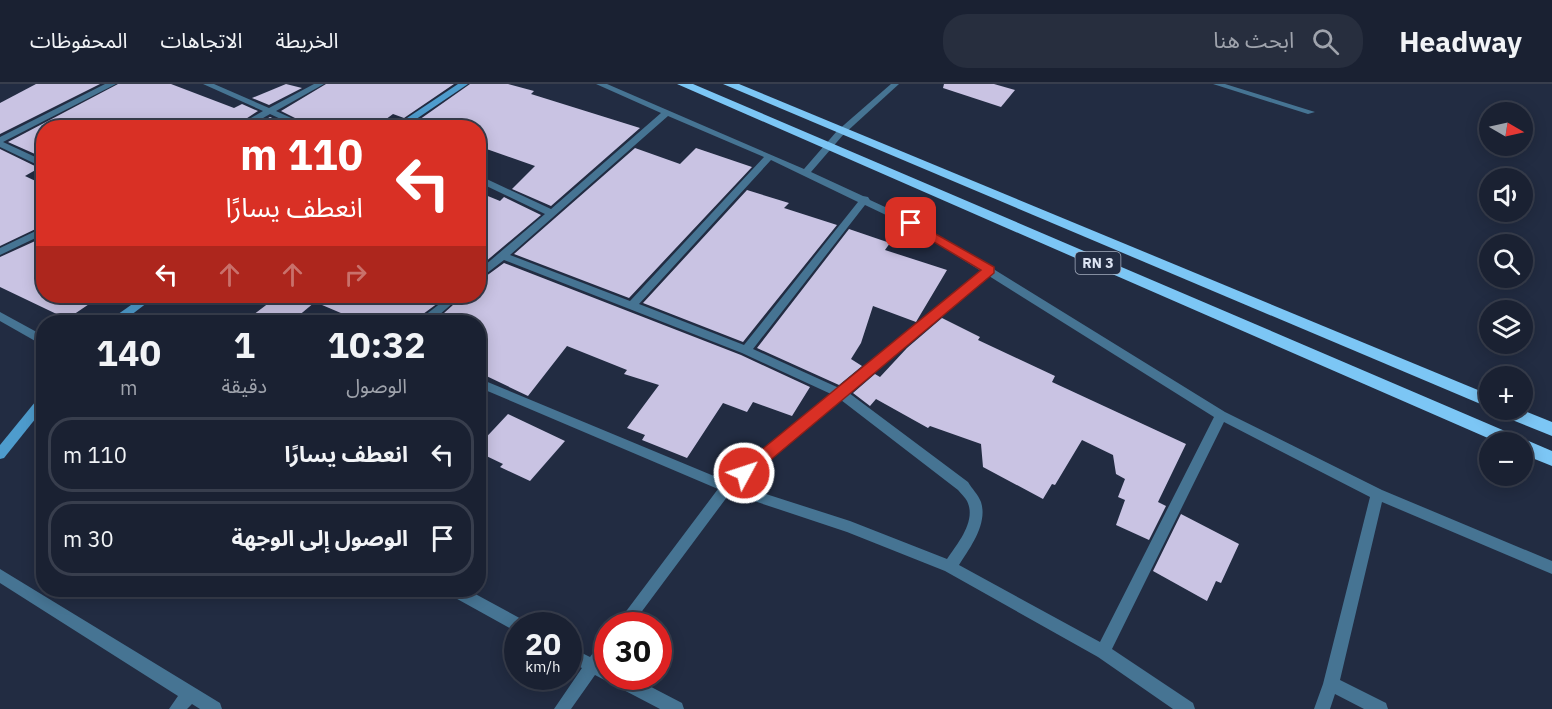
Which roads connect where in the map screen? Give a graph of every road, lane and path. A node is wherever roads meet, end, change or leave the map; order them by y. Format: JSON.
{"nodes":[{"id":1,"x":112,"y":84,"type":"edge"},
{"id":2,"x":207,"y":84,"type":"edge"},
{"id":3,"x":320,"y":84,"type":"edge"},
{"id":4,"x":464,"y":84,"type":"edge"},
{"id":5,"x":600,"y":84,"type":"edge"},
{"id":6,"x":682,"y":84,"type":"edge"},
{"id":7,"x":729,"y":84,"type":"edge"},
{"id":8,"x":895,"y":84,"type":"edge"},
{"id":9,"x":1217,"y":84,"type":"edge"},
{"id":10,"x":269,"y":111,"type":"junction"},
{"id":11,"x":668,"y":112,"type":"junction"},
{"id":12,"x":1311,"y":112,"type":"dead end"},
{"id":13,"x":42,"y":120,"type":"edge"},
{"id":14,"x":253,"y":120,"type":"edge"},
{"id":15,"x":290,"y":120,"type":"edge"},
{"id":16,"x":408,"y":120,"type":"edge"},
{"id":17,"x":36,"y":123,"type":"edge"},
{"id":18,"x":840,"y":133,"type":"junction"},
{"id":19,"x":0,"y":142,"type":"edge"},
{"id":20,"x":828,"y":147,"type":"junction"},
{"id":21,"x":770,"y":156,"type":"junction"},
{"id":22,"x":36,"y":161,"type":"edge"},
{"id":23,"x":806,"y":172,"type":"junction"},
{"id":24,"x":486,"y":182,"type":"edge"},
{"id":25,"x":865,"y":199,"type":"junction"},
{"id":26,"x":552,"y":213,"type":"junction"},
{"id":27,"x":36,"y":234,"type":"edge"},
{"id":28,"x":0,"y":252,"type":"edge"},
{"id":29,"x":504,"y":256,"type":"junction"},
{"id":30,"x":990,"y":270,"type":"junction"},
{"id":31,"x":486,"y":271,"type":"edge"},
{"id":32,"x":141,"y":303,"type":"edge"},
{"id":33,"x":447,"y":303,"type":"edge"},
{"id":34,"x":632,"y":305,"type":"junction"},
{"id":35,"x":125,"y":315,"type":"edge"},
{"id":36,"x":433,"y":315,"type":"edge"},
{"id":37,"x":0,"y":316,"type":"edge"},
{"id":38,"x":36,"y":337,"type":"edge"},
{"id":39,"x":746,"y":350,"type":"junction"},
{"id":40,"x":486,"y":385,"type":"edge"},
{"id":41,"x":840,"y":393,"type":"junction"},
{"id":42,"x":1479,"y":397,"type":"edge"},
{"id":43,"x":36,"y":407,"type":"edge"},
{"id":44,"x":1221,"y":415,"type":"junction"},
{"id":45,"x":1530,"y":420,"type":"edge"},
{"id":46,"x":1552,"y":429,"type":"edge"},
{"id":47,"x":1490,"y":432,"type":"edge"},
{"id":48,"x":6,"y":438,"type":"edge"},
{"id":49,"x":1533,"y":451,"type":"edge"},
{"id":50,"x":0,"y":454,"type":"edge"},
{"id":51,"x":1552,"y":459,"type":"edge"},
{"id":52,"x":727,"y":487,"type":"junction"},
{"id":53,"x":1377,"y":494,"type":"junction"},
{"id":54,"x":950,"y":567,"type":"junction"},
{"id":55,"x":1552,"y":568,"type":"edge"},
{"id":56,"x":0,"y":575,"type":"edge"},
{"id":57,"x":468,"y":597,"type":"edge"},
{"id":58,"x":633,"y":612,"type":"edge"},
{"id":59,"x":504,"y":617,"type":"edge"},
{"id":60,"x":1103,"y":652,"type":"junction"},
{"id":61,"x":582,"y":660,"type":"edge"},
{"id":62,"x":594,"y":663,"type":"edge"},
{"id":63,"x":592,"y":666,"type":"junction"},
{"id":64,"x":1331,"y":684,"type":"junction"},
{"id":65,"x":640,"y":690,"type":"edge"},
{"id":66,"x":190,"y":694,"type":"junction"},
{"id":67,"x":177,"y":709,"type":"edge"},
{"id":68,"x":214,"y":709,"type":"edge"},
{"id":69,"x":562,"y":709,"type":"edge"},
{"id":70,"x":676,"y":709,"type":"edge"},
{"id":71,"x":1187,"y":709,"type":"edge"},
{"id":72,"x":1322,"y":709,"type":"edge"},
{"id":73,"x":1380,"y":709,"type":"edge"}],
"edges":[{"from":1,"to":13,"type":"street"},
{"from":2,"to":10,"type":"street"},
{"from":3,"to":10,"type":"street"},
{"from":4,"to":16,"type":"main road"},
{"from":5,"to":11,"type":"street"},
{"from":6,"to":20,"type":"highway","number":"RN 3"},
{"from":7,"to":18,"type":"highway","number":"RN 3"},
{"from":8,"to":18,"type":"lane"},
{"from":9,"to":12,"type":"lane"},
{"from":10,"to":14,"type":"street"},
{"from":10,"to":15,"type":"street"},
{"from":11,"to":21,"type":"street"},
{"from":11,"to":26,"type":"street"},
{"from":17,"to":19,"type":"street"},
{"from":18,"to":20,"type":"street"},
{"from":18,"to":42,"type":"highway","number":"RN 3"},
{"from":19,"to":22,"type":"street"},
{"from":20,"to":23,"type":"street"},
{"from":20,"to":47,"type":"highway","number":"RN 3"},
{"from":21,"to":23,"type":"street"},
{"from":21,"to":34,"type":"street"},
{"from":23,"to":25,"type":"street"},
{"from":24,"to":26,"type":"street"},
{"from":25,"to":30,"type":"street"},
{"from":25,"to":39,"type":"street"},
{"from":26,"to":29,"type":"street"},
{"from":27,"to":28,"type":"street"},
{"from":29,"to":31,"type":"street"},
{"from":29,"to":34,"type":"street"},
{"from":30,"to":41,"type":"street"},
{"from":30,"to":44,"type":"street"},
{"from":32,"to":35,"type":"main road"},
{"from":33,"to":36,"type":"street"},
{"from":34,"to":39,"type":"street"},
{"from":37,"to":38,"type":"street"},
{"from":39,"to":41,"type":"street"},
{"from":40,"to":52,"type":"street"},
{"from":41,"to":52,"type":"street"},
{"from":41,"to":54,"type":"street"},
{"from":43,"to":48,"type":"main road"},
{"from":44,"to":53,"type":"street"},
{"from":44,"to":60,"type":"street"},
{"from":45,"to":46,"type":"highway"},
{"from":48,"to":50,"type":"main road"},
{"from":49,"to":51,"type":"highway"},
{"from":52,"to":54,"type":"street"},
{"from":52,"to":58,"type":"street"},
{"from":53,"to":55,"type":"street"},
{"from":53,"to":64,"type":"street"},
{"from":54,"to":60,"type":"street"},
{"from":56,"to":66,"type":"street"},
{"from":57,"to":59,"type":"street"},
{"from":60,"to":71,"type":"street"},
{"from":61,"to":63,"type":"street"},
{"from":62,"to":63,"type":"street"},
{"from":63,"to":69,"type":"street"},
{"from":64,"to":72,"type":"street"},
{"from":64,"to":73,"type":"street"},
{"from":65,"to":70,"type":"street"},
{"from":66,"to":67,"type":"street"},
{"from":66,"to":68,"type":"street"}]}
